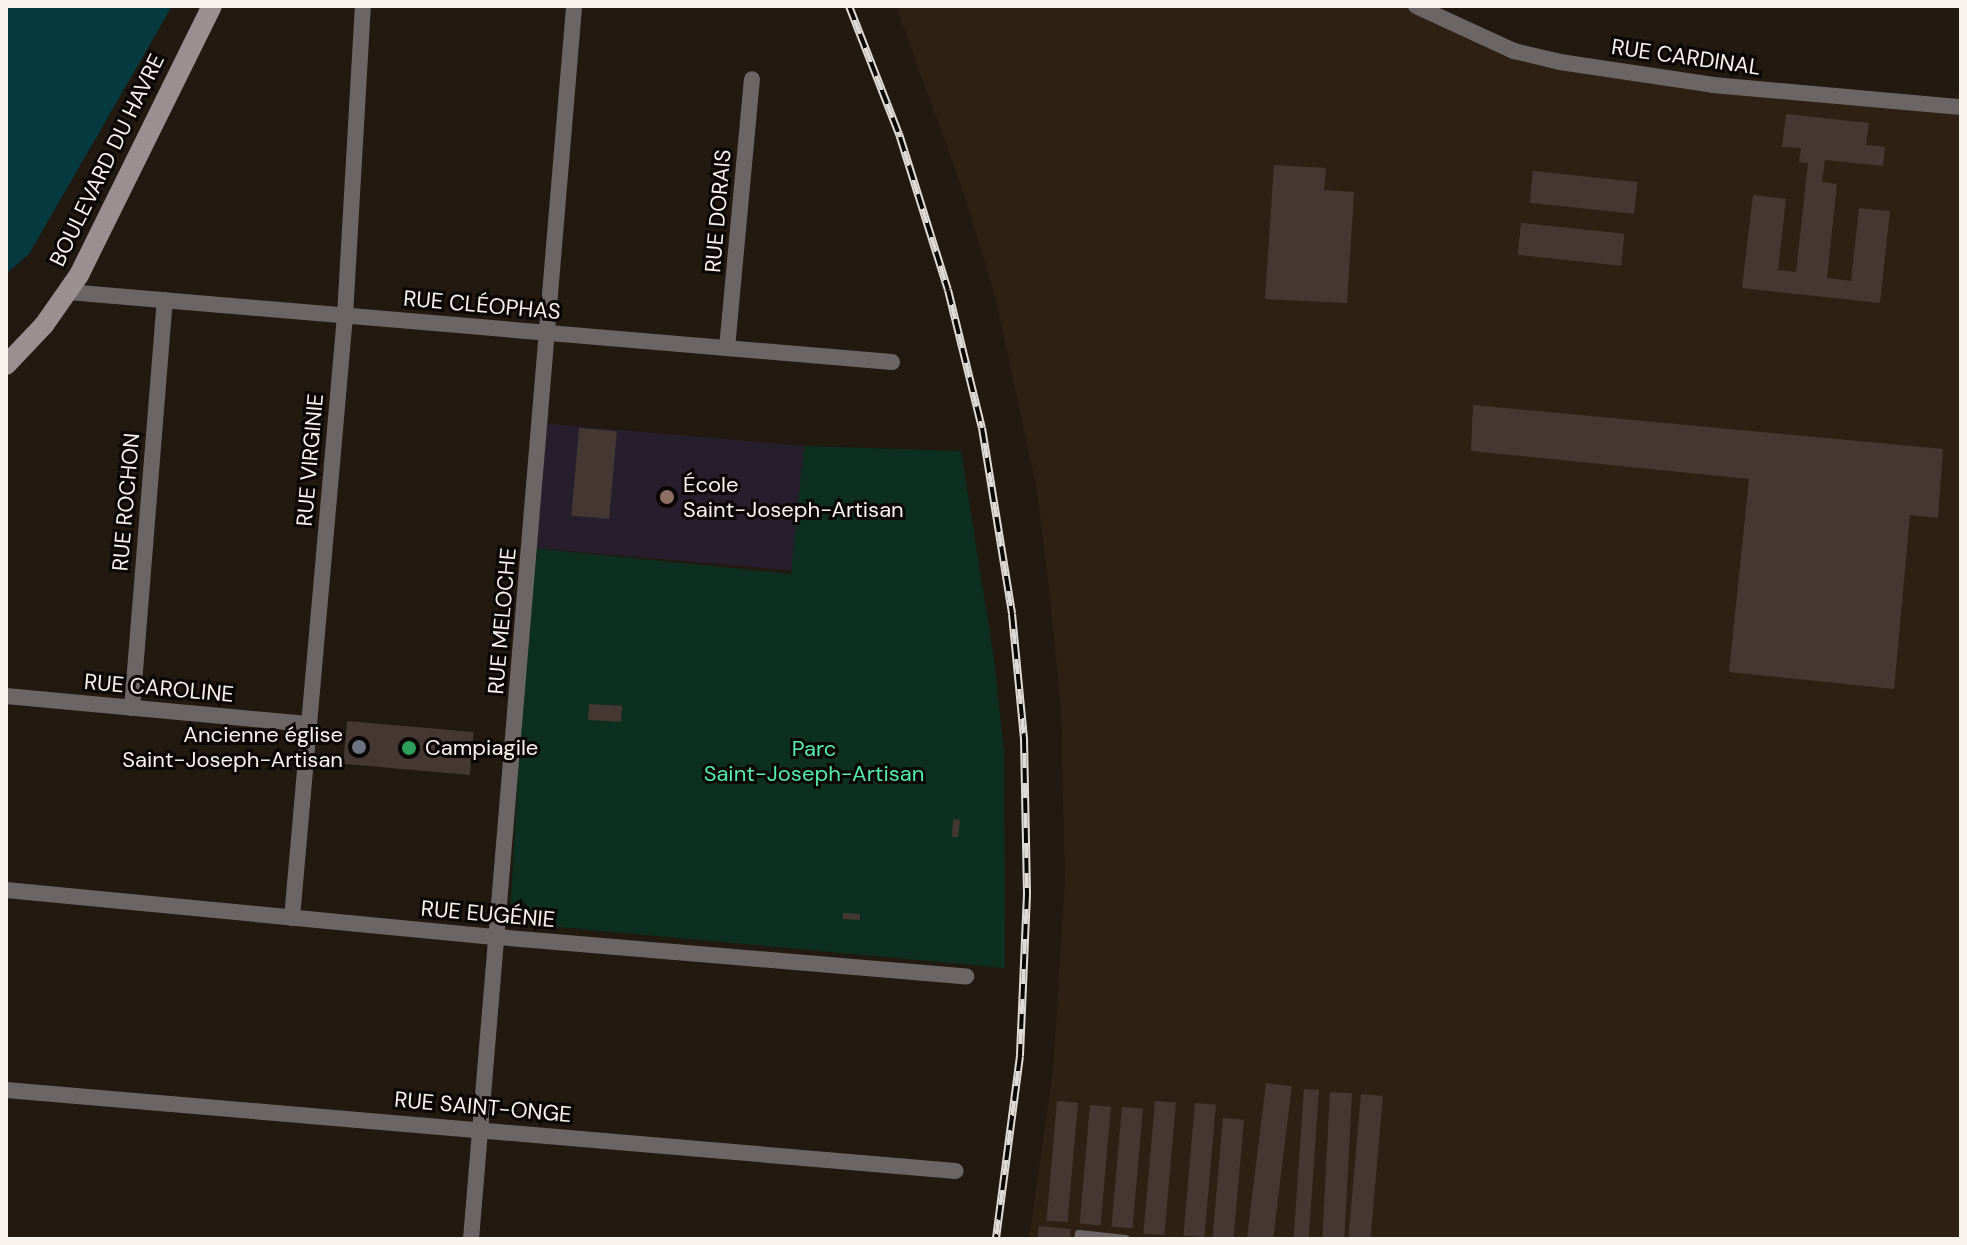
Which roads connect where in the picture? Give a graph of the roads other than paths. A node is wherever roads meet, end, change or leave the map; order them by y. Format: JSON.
{"nodes":[{"id":1,"x":212,"y":6,"type":"edge"},
{"id":2,"x":363,"y":6,"type":"edge"},
{"id":3,"x":574,"y":6,"type":"edge"},
{"id":4,"x":1416,"y":6,"type":"edge"},
{"id":5,"x":752,"y":79,"type":"dead end"},
{"id":6,"x":1961,"y":107,"type":"edge"},
{"id":7,"x":68,"y":292,"type":"junction"},
{"id":8,"x":165,"y":300,"type":"junction"},
{"id":9,"x":345,"y":316,"type":"junction"},
{"id":10,"x":547,"y":333,"type":"junction"},
{"id":11,"x":727,"y":348,"type":"junction"},
{"id":12,"x":892,"y":362,"type":"dead end"},
{"id":13,"x":6,"y":365,"type":"edge"},
{"id":14,"x":6,"y":696,"type":"edge"},
{"id":15,"x":132,"y":708,"type":"junction"},
{"id":16,"x":308,"y":724,"type":"junction"},
{"id":17,"x":6,"y":890,"type":"edge"},
{"id":18,"x":292,"y":918,"type":"junction"},
{"id":19,"x":497,"y":937,"type":"junction"},
{"id":20,"x":966,"y":976,"type":"dead end"},
{"id":21,"x":6,"y":1090,"type":"edge"},
{"id":22,"x":480,"y":1129,"type":"junction"},
{"id":23,"x":956,"y":1171,"type":"dead end"},
{"id":24,"x":471,"y":1239,"type":"edge"},
{"id":25,"x":1078,"y":1239,"type":"edge"},
{"id":26,"x":1126,"y":1239,"type":"edge"}],
"edges":[{"from":1,"to":7,"type":"street","name":"BOULEVARD DU HAVRE"},
{"from":2,"to":9,"type":"street","name":"RUE VIRGINIE"},
{"from":3,"to":10,"type":"street","name":"RUE MELOCHE"},
{"from":4,"to":6,"type":"street","name":"RUE CARDINAL"},
{"from":5,"to":11,"type":"street","name":"RUE DORAIS"},
{"from":7,"to":8,"type":"street","name":"RUE CLÉOPHAS"},
{"from":7,"to":13,"type":"street","name":"BOULEVARD DU HAVRE"},
{"from":8,"to":9,"type":"street","name":"RUE CLÉOPHAS"},
{"from":8,"to":15,"type":"street","name":"RUE ROCHON"},
{"from":9,"to":10,"type":"street","name":"RUE CLÉOPHAS"},
{"from":9,"to":16,"type":"street","name":"RUE VIRGINIE"},
{"from":10,"to":11,"type":"street","name":"RUE CLÉOPHAS"},
{"from":10,"to":19,"type":"street","name":"RUE MELOCHE"},
{"from":11,"to":12,"type":"street","name":"RUE CLÉOPHAS"},
{"from":14,"to":15,"type":"street","name":"RUE CAROLINE"},
{"from":15,"to":16,"type":"street","name":"RUE CAROLINE"},
{"from":16,"to":18,"type":"street","name":"RUE VIRGINIE"},
{"from":17,"to":18,"type":"street","name":"RUE EUGÉNIE"},
{"from":18,"to":19,"type":"street","name":"RUE EUGÉNIE"},
{"from":19,"to":20,"type":"street","name":"RUE EUGÉNIE"},
{"from":19,"to":22,"type":"street","name":"RUE MELOCHE"},
{"from":21,"to":22,"type":"street","name":"RUE SAINT-ONGE"},
{"from":22,"to":23,"type":"street","name":"RUE SAINT-ONGE"},
{"from":22,"to":24,"type":"street","name":"RUE MELOCHE"},
{"from":25,"to":26,"type":"lane"}]}
